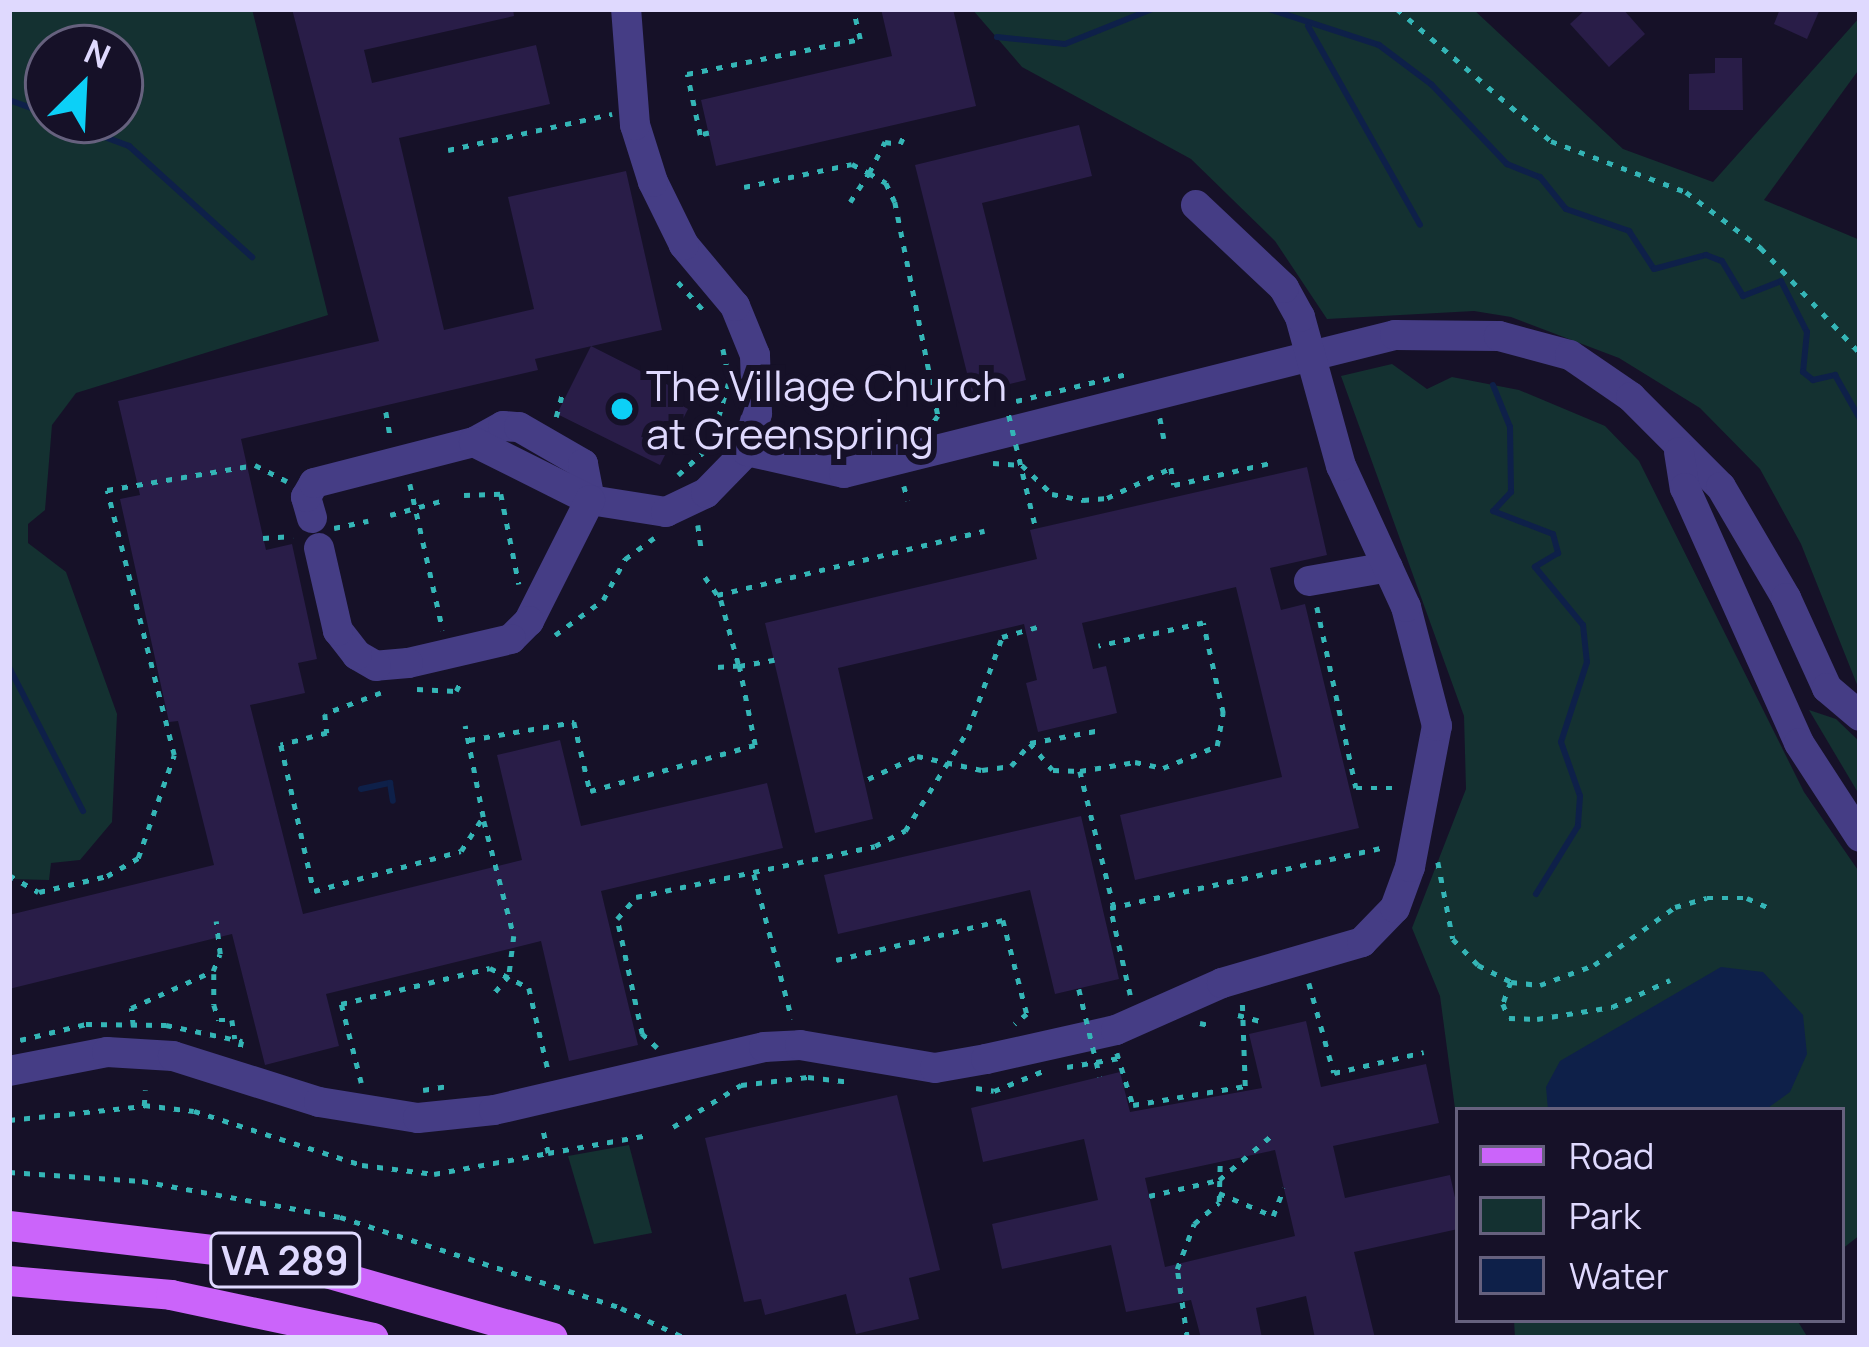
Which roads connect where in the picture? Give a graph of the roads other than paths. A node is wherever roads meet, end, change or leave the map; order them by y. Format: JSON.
{"nodes":[{"id":1,"x":626,"y":9,"type":"edge"},
{"id":2,"x":1196,"y":205,"type":"dead end"},
{"id":3,"x":1313,"y":352,"type":"junction"},
{"id":4,"x":747,"y":451,"type":"junction"},
{"id":5,"x":1679,"y":452,"type":"junction"},
{"id":6,"x":590,"y":500,"type":"junction"},
{"id":7,"x":1388,"y":567,"type":"junction"},
{"id":8,"x":1320,"y":592,"type":"road end"},
{"id":9,"x":1814,"y":661,"type":"junction"},
{"id":10,"x":1772,"y":678,"type":"junction"},
{"id":11,"x":1860,"y":716,"type":"edge"},
{"id":12,"x":1860,"y":838,"type":"edge"},
{"id":13,"x":9,"y":1071,"type":"edge"},
{"id":14,"x":9,"y":1226,"type":"edge"},
{"id":15,"x":9,"y":1281,"type":"edge"},
{"id":16,"x":373,"y":1338,"type":"edge"},
{"id":17,"x":553,"y":1338,"type":"edge"}],
"edges":[{"from":1,"to":4,"type":"street"},
{"from":2,"to":3,"type":"street"},
{"from":3,"to":4,"type":"street"},
{"from":3,"to":5,"type":"street"},
{"from":3,"to":7,"type":"street"},
{"from":4,"to":6,"type":"street"},
{"from":5,"to":9,"type":"street"},
{"from":5,"to":10,"type":"street"},
{"from":6,"to":6,"type":"street"},
{"from":7,"to":8,"type":"street"},
{"from":7,"to":13,"type":"street"},
{"from":9,"to":10,"type":"street"},
{"from":9,"to":11,"type":"street"},
{"from":10,"to":12,"type":"street"},
{"from":14,"to":17,"type":"main road","number":"VA 289"},
{"from":15,"to":16,"type":"main road","number":"VA 289"}]}
